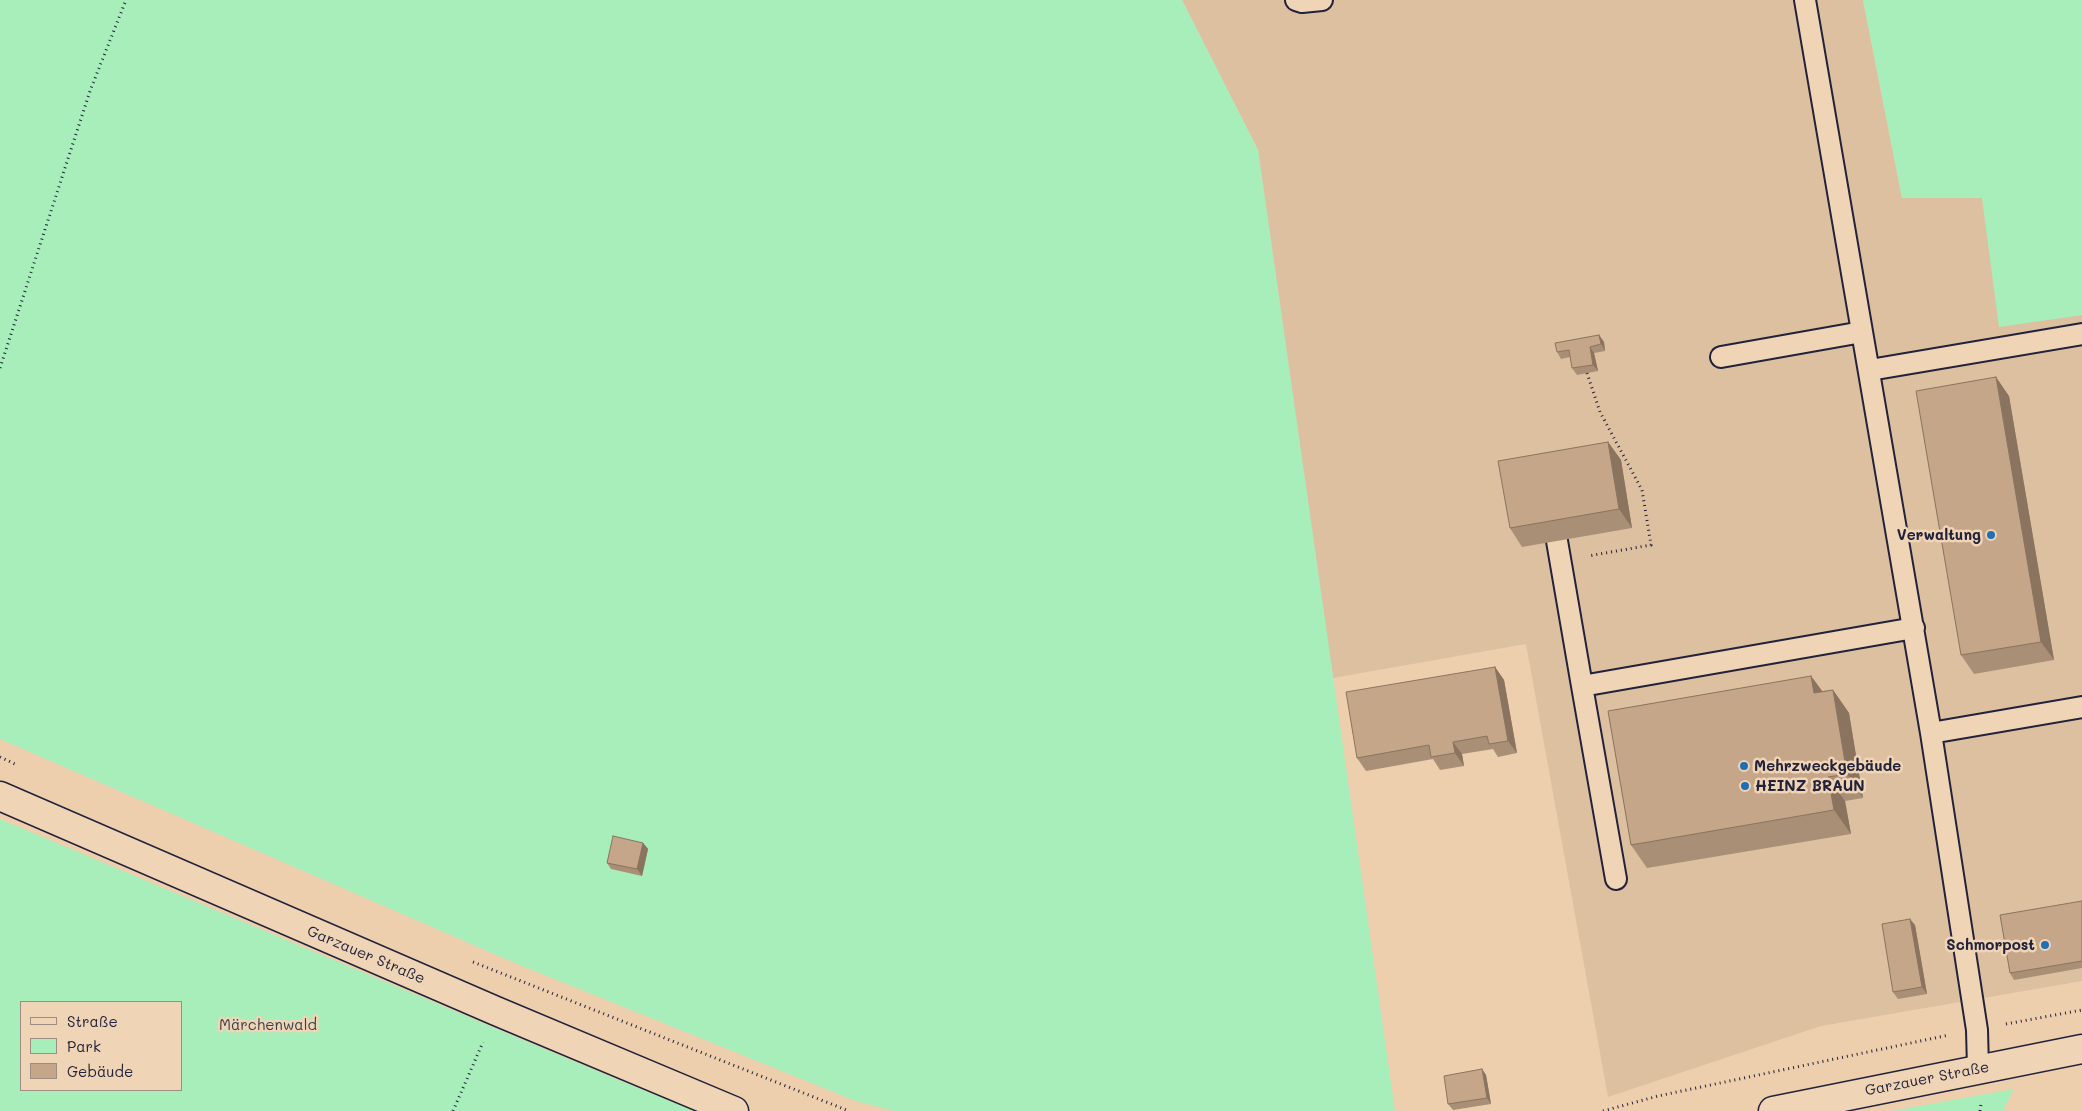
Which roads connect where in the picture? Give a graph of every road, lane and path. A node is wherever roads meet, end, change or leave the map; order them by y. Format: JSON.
{"nodes":[{"id":1,"x":126,"y":0,"type":"edge"},
{"id":2,"x":1296,"y":0,"type":"edge"},
{"id":3,"x":1322,"y":0,"type":"edge"},
{"id":4,"x":1805,"y":0,"type":"edge"},
{"id":5,"x":1862,"y":332,"type":"junction"},
{"id":6,"x":2082,"y":334,"type":"edge"},
{"id":7,"x":1721,"y":356,"type":"dead end"},
{"id":8,"x":0,"y":368,"type":"edge"},
{"id":9,"x":1870,"y":370,"type":"junction"},
{"id":10,"x":1587,"y":373,"type":"edge"},
{"id":11,"x":1559,"y":550,"type":"joint"},
{"id":12,"x":1914,"y":628,"type":"junction"},
{"id":13,"x":1582,"y":686,"type":"junction"},
{"id":14,"x":2082,"y":707,"type":"edge"},
{"id":15,"x":1932,"y":733,"type":"junction"},
{"id":16,"x":0,"y":796,"type":"edge"},
{"id":17,"x":1616,"y":879,"type":"dead end"},
{"id":18,"x":508,"y":976,"type":"dead end"},
{"id":19,"x":2082,"y":1010,"type":"edge"},
{"id":20,"x":496,"y":1011,"type":"junction"},
{"id":21,"x":1977,"y":1030,"type":"junction"},
{"id":22,"x":2082,"y":1049,"type":"edge"},
{"id":23,"x":1978,"y":1068,"type":"junction"},
{"id":24,"x":453,"y":1111,"type":"edge"},
{"id":25,"x":734,"y":1111,"type":"edge"},
{"id":26,"x":849,"y":1111,"type":"edge"},
{"id":27,"x":1603,"y":1111,"type":"edge"},
{"id":28,"x":1773,"y":1111,"type":"edge"}],
"edges":[{"from":1,"to":8,"type":"path"},
{"from":2,"to":3,"type":"lane"},
{"from":4,"to":5,"type":"lane"},
{"from":5,"to":7,"type":"lane"},
{"from":5,"to":9,"type":"lane"},
{"from":6,"to":9,"type":"lane"},
{"from":9,"to":12,"type":"lane"},
{"from":10,"to":11,"type":"path"},
{"from":11,"to":13,"type":"lane"},
{"from":12,"to":13,"type":"lane"},
{"from":12,"to":15,"type":"lane"},
{"from":13,"to":17,"type":"lane"},
{"from":14,"to":15,"type":"lane"},
{"from":15,"to":21,"type":"lane"},
{"from":16,"to":20,"type":"street","name":"Garzauer Straße"},
{"from":18,"to":26,"type":"path"},
{"from":19,"to":21,"type":"path"},
{"from":20,"to":24,"type":"path"},
{"from":20,"to":25,"type":"street","name":"Garzauer Straße"},
{"from":21,"to":23,"type":"lane"},
{"from":21,"to":27,"type":"path"},
{"from":22,"to":23,"type":"street","name":"Garzauer Straße"},
{"from":23,"to":28,"type":"street","name":"Garzauer Straße"}]}
